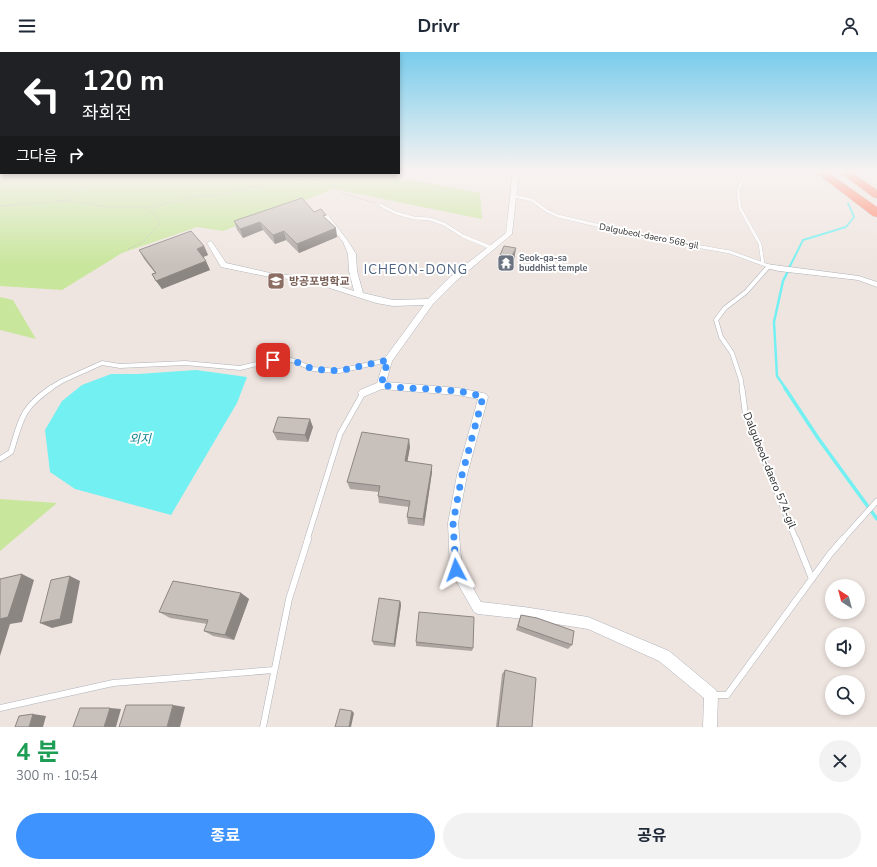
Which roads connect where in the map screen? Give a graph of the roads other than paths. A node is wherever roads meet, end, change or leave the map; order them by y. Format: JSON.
{"nodes":[{"id":1,"x":513,"y":202,"type":"edge"},
{"id":2,"x":535,"y":202,"type":"edge"},
{"id":3,"x":739,"y":202,"type":"edge"},
{"id":4,"x":861,"y":202,"type":"edge"},
{"id":5,"x":863,"y":202,"type":"edge"},
{"id":6,"x":380,"y":204,"type":"road end"},
{"id":7,"x":877,"y":213,"type":"edge"},
{"id":8,"x":326,"y":216,"type":"edge"},
{"id":9,"x":877,"y":216,"type":"edge"},
{"id":10,"x":210,"y":243,"type":"dead end"},
{"id":11,"x":492,"y":248,"type":"junction"},
{"id":12,"x":766,"y":265,"type":"junction"},
{"id":13,"x":877,"y":285,"type":"edge"},
{"id":14,"x":359,"y":294,"type":"junction"},
{"id":15,"x":430,"y":302,"type":"junction"},
{"id":16,"x":388,"y":360,"type":"junction"},
{"id":17,"x":381,"y":385,"type":"junction"},
{"id":18,"x":364,"y":393,"type":"joint"},
{"id":19,"x":0,"y":459,"type":"edge"},
{"id":20,"x":877,"y":501,"type":"edge"},
{"id":21,"x":812,"y":579,"type":"junction"},
{"id":22,"x":274,"y":670,"type":"junction"},
{"id":23,"x":711,"y":695,"type":"junction"},
{"id":24,"x":0,"y":708,"type":"edge"},
{"id":25,"x":263,"y":727,"type":"edge"},
{"id":26,"x":710,"y":727,"type":"edge"}],
"edges":[{"from":1,"to":11,"type":"street"},
{"from":2,"to":12,"type":"lane","name":"Dalgubeol-daero 568-gil"},
{"from":3,"to":12,"type":"lane"},
{"from":4,"to":9,"type":"street"},
{"from":5,"to":7,"type":"highway"},
{"from":6,"to":11,"type":"lane"},
{"from":8,"to":14,"type":"street"},
{"from":10,"to":14,"type":"street"},
{"from":11,"to":15,"type":"street"},
{"from":12,"to":13,"type":"street"},
{"from":12,"to":21,"type":"lane","name":"Dalgubeol-daero 574-gil"},
{"from":14,"to":15,"type":"street"},
{"from":15,"to":16,"type":"street"},
{"from":16,"to":17,"type":"street"},
{"from":16,"to":19,"type":"lane"},
{"from":17,"to":18,"type":"street"},
{"from":17,"to":23,"type":"street"},
{"from":18,"to":22,"type":"lane"},
{"from":20,"to":21,"type":"lane"},
{"from":21,"to":23,"type":"lane"},
{"from":22,"to":24,"type":"lane"},
{"from":22,"to":25,"type":"lane"},
{"from":23,"to":26,"type":"street"}]}
